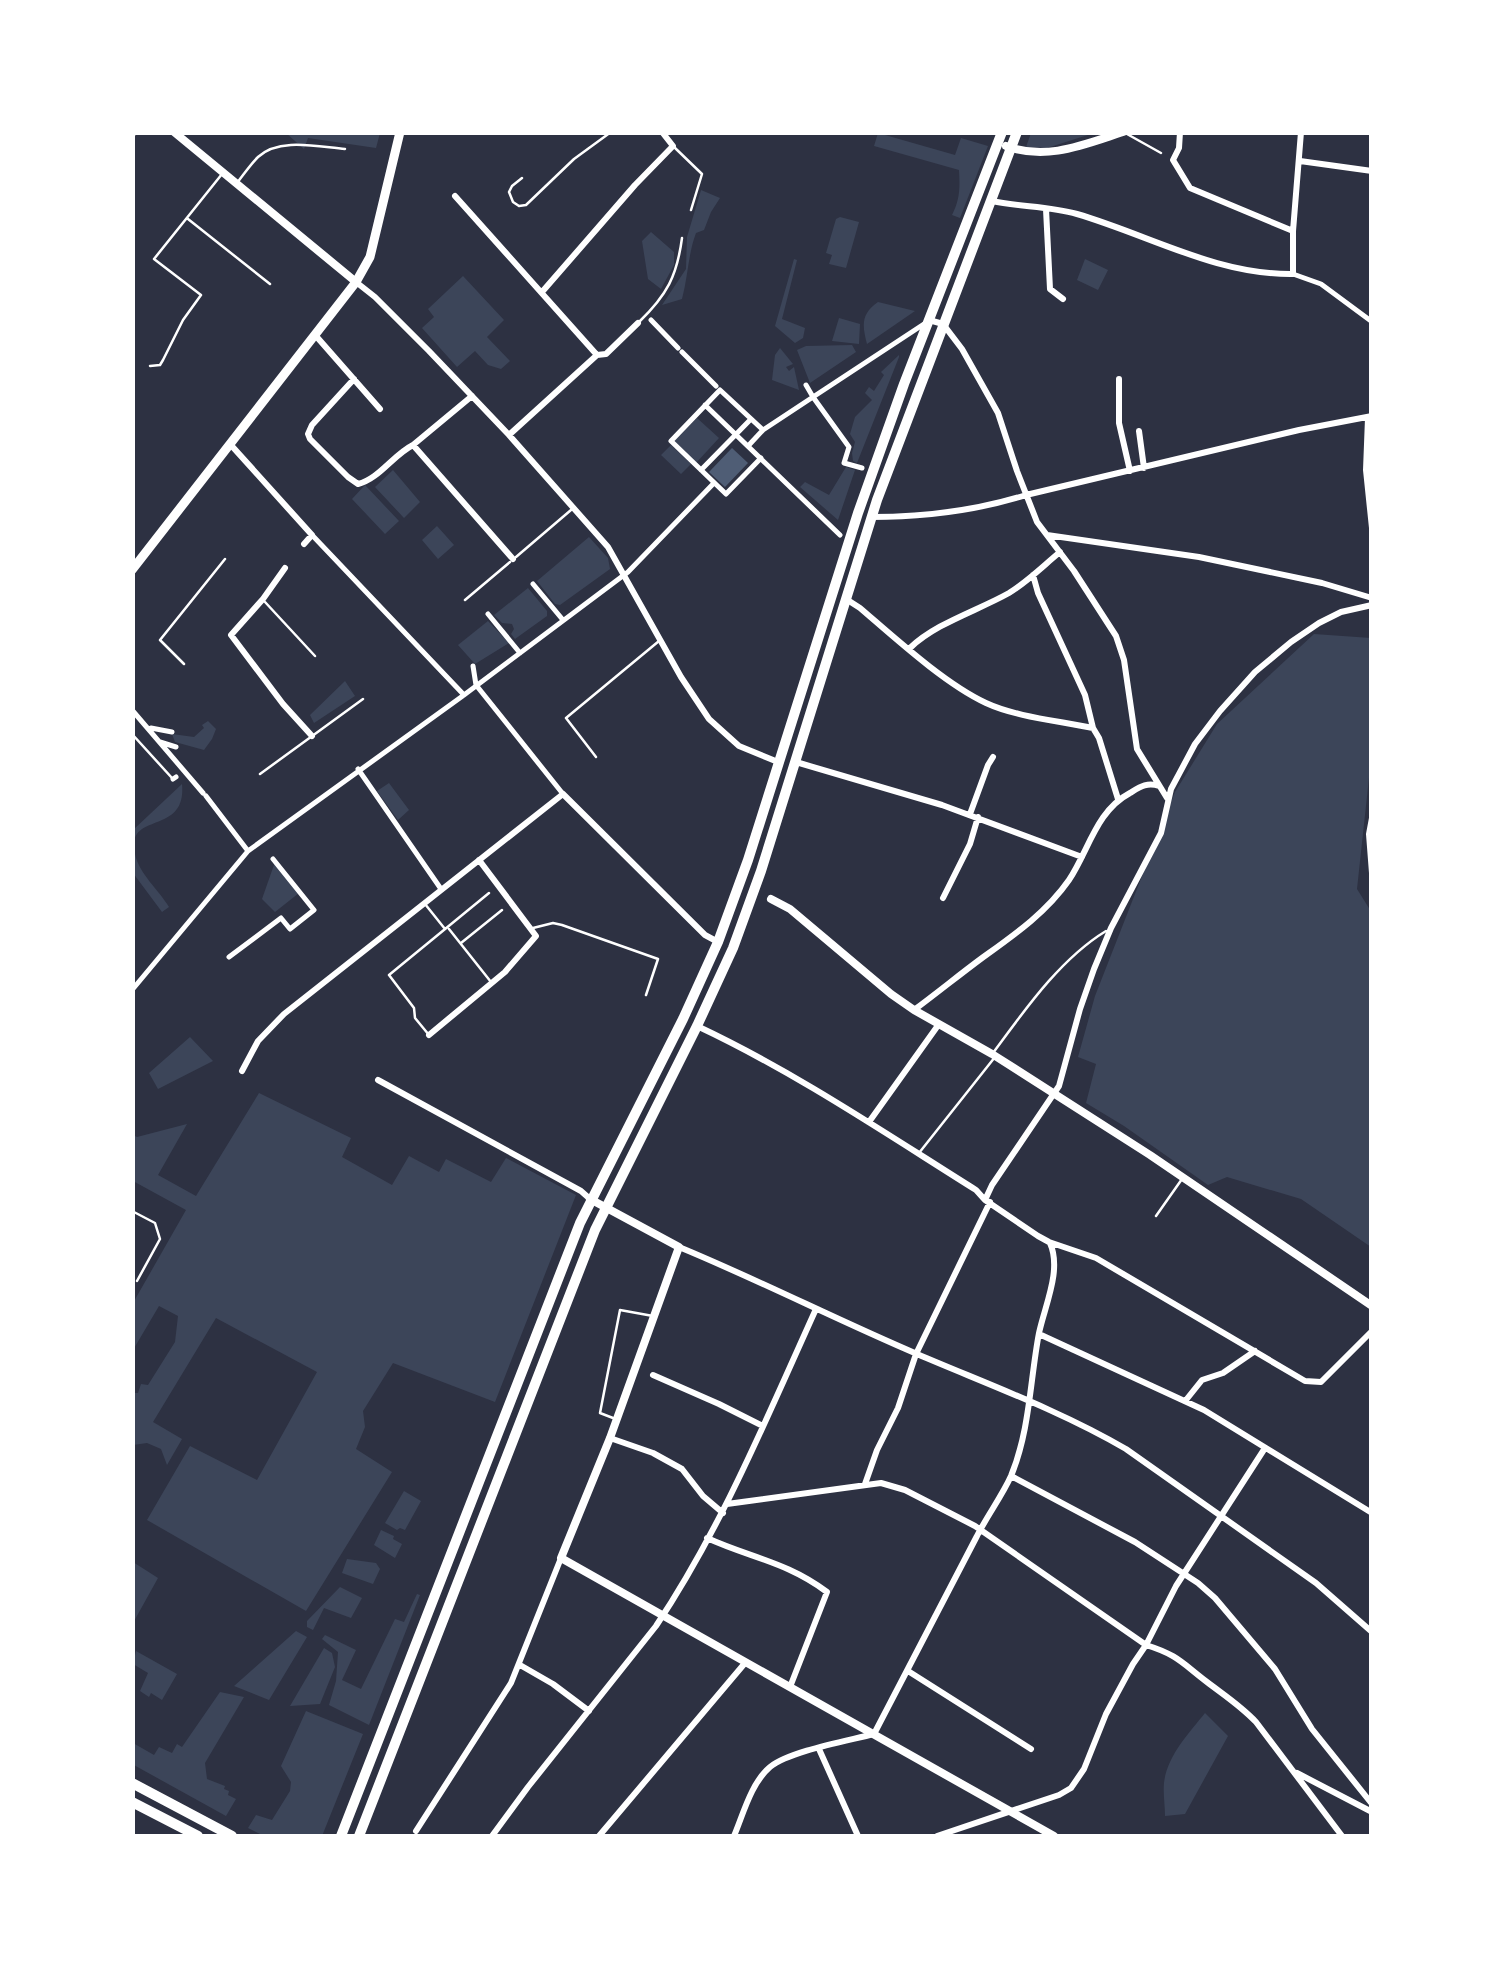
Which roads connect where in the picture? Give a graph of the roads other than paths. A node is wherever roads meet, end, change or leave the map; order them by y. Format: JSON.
{"nodes":[{"id":1,"x":174,"y":132,"type":"edge"},
{"id":2,"x":400,"y":132,"type":"edge"},
{"id":3,"x":611,"y":132,"type":"edge"},
{"id":4,"x":662,"y":132,"type":"edge"},
{"id":5,"x":1017,"y":132,"type":"edge"},
{"id":6,"x":1123,"y":132,"type":"edge"},
{"id":7,"x":1180,"y":132,"type":"edge"},
{"id":8,"x":1301,"y":132,"type":"edge"},
{"id":9,"x":1000,"y":138,"type":"edge"},
{"id":10,"x":673,"y":146,"type":"junction"},
{"id":11,"x":1012,"y":148,"type":"junction"},
{"id":12,"x":346,"y":149,"type":"dead end"},
{"id":13,"x":1160,"y":153,"type":"dead end"},
{"id":14,"x":1300,"y":161,"type":"junction"},
{"id":15,"x":1372,"y":171,"type":"edge"},
{"id":16,"x":223,"y":173,"type":"junction"},
{"id":17,"x":522,"y":178,"type":"dead end"},
{"id":18,"x":236,"y":184,"type":"junction"},
{"id":19,"x":456,"y":196,"type":"dead end"},
{"id":20,"x":992,"y":200,"type":"junction"},
{"id":21,"x":1046,"y":208,"type":"junction"},
{"id":22,"x":691,"y":210,"type":"dead end"},
{"id":23,"x":187,"y":218,"type":"junction"},
{"id":24,"x":1293,"y":232,"type":"junction"},
{"id":25,"x":682,"y":238,"type":"dead end"},
{"id":26,"x":1293,"y":274,"type":"junction"},
{"id":27,"x":356,"y":282,"type":"junction"},
{"id":28,"x":270,"y":284,"type":"dead end"},
{"id":29,"x":542,"y":292,"type":"junction"},
{"id":30,"x":1063,"y":299,"type":"dead end"},
{"id":31,"x":651,"y":320,"type":"dead end"},
{"id":32,"x":929,"y":320,"type":"junction"},
{"id":33,"x":1371,"y":322,"type":"edge"},
{"id":34,"x":638,"y":323,"type":"joint"},
{"id":35,"x":944,"y":324,"type":"junction"},
{"id":36,"x":316,"y":336,"type":"junction"},
{"id":37,"x":596,"y":355,"type":"junction"},
{"id":38,"x":912,"y":364,"type":"junction"},
{"id":39,"x":150,"y":366,"type":"dead end"},
{"id":40,"x":926,"y":370,"type":"junction"},
{"id":41,"x":354,"y":379,"type":"junction"},
{"id":42,"x":1119,"y":379,"type":"dead end"},
{"id":43,"x":806,"y":385,"type":"dead end"},
{"id":44,"x":716,"y":386,"type":"dead end"},
{"id":45,"x":472,"y":396,"type":"junction"},
{"id":46,"x":813,"y":397,"type":"junction"},
{"id":47,"x":706,"y":405,"type":"junction"},
{"id":48,"x":380,"y":410,"type":"dead end"},
{"id":49,"x":1370,"y":417,"type":"edge"},
{"id":50,"x":751,"y":419,"type":"junction"},
{"id":51,"x":763,"y":430,"type":"junction"},
{"id":52,"x":1138,"y":431,"type":"dead end"},
{"id":53,"x":736,"y":434,"type":"junction"},
{"id":54,"x":509,"y":435,"type":"junction"},
{"id":55,"x":230,"y":444,"type":"junction"},
{"id":56,"x":413,"y":445,"type":"junction"},
{"id":57,"x":749,"y":446,"type":"junction"},
{"id":58,"x":762,"y":458,"type":"junction"},
{"id":59,"x":862,"y":468,"type":"dead end"},
{"id":60,"x":1144,"y":468,"type":"junction"},
{"id":61,"x":701,"y":470,"type":"junction"},
{"id":62,"x":1130,"y":472,"type":"junction"},
{"id":63,"x":714,"y":483,"type":"junction"},
{"id":64,"x":1026,"y":495,"type":"junction"},
{"id":65,"x":574,"y":508,"type":"junction"},
{"id":66,"x":871,"y":518,"type":"junction"},
{"id":67,"x":1372,"y":528,"type":"edge"},
{"id":68,"x":312,"y":535,"type":"junction"},
{"id":69,"x":840,"y":535,"type":"dead end"},
{"id":70,"x":1046,"y":535,"type":"junction"},
{"id":71,"x":304,"y":544,"type":"dead end"},
{"id":72,"x":1060,"y":552,"type":"junction"},
{"id":73,"x":224,"y":559,"type":"dead end"},
{"id":74,"x":513,"y":559,"type":"junction"},
{"id":75,"x":285,"y":568,"type":"dead end"},
{"id":76,"x":132,"y":570,"type":"edge"},
{"id":77,"x":623,"y":575,"type":"junction"},
{"id":78,"x":1033,"y":575,"type":"junction"},
{"id":79,"x":533,"y":584,"type":"dead end"},
{"id":80,"x":845,"y":599,"type":"junction"},
{"id":81,"x":263,"y":600,"type":"junction"},
{"id":82,"x":465,"y":600,"type":"dead end"},
{"id":83,"x":1372,"y":602,"type":"edge"},
{"id":84,"x":488,"y":614,"type":"dead end"},
{"id":85,"x":563,"y":620,"type":"junction"},
{"id":86,"x":660,"y":640,"type":"junction"},
{"id":87,"x":910,"y":648,"type":"junction"},
{"id":88,"x":520,"y":653,"type":"junction"},
{"id":89,"x":315,"y":656,"type":"dead end"},
{"id":90,"x":184,"y":664,"type":"dead end"},
{"id":91,"x":473,"y":666,"type":"dead end"},
{"id":92,"x":476,"y":685,"type":"junction"},
{"id":93,"x":464,"y":695,"type":"junction"},
{"id":94,"x":364,"y":699,"type":"dead end"},
{"id":95,"x":132,"y":710,"type":"edge"},
{"id":96,"x":147,"y":727,"type":"junction"},
{"id":97,"x":1093,"y":728,"type":"junction"},
{"id":98,"x":172,"y":732,"type":"dead end"},
{"id":99,"x":132,"y":734,"type":"edge"},
{"id":100,"x":312,"y":736,"type":"junction"},
{"id":101,"x":160,"y":742,"type":"junction"},
{"id":102,"x":176,"y":748,"type":"dead end"},
{"id":103,"x":596,"y":757,"type":"dead end"},
{"id":104,"x":993,"y":757,"type":"dead end"},
{"id":105,"x":795,"y":761,"type":"junction"},
{"id":106,"x":779,"y":763,"type":"junction"},
{"id":107,"x":358,"y":769,"type":"junction"},
{"id":108,"x":260,"y":774,"type":"dead end"},
{"id":109,"x":175,"y":778,"type":"dead end"},
{"id":110,"x":1160,"y":787,"type":"junction"},
{"id":111,"x":563,"y":794,"type":"junction"},
{"id":112,"x":1118,"y":799,"type":"junction"},
{"id":113,"x":1168,"y":799,"type":"junction"},
{"id":114,"x":974,"y":816,"type":"junction"},
{"id":115,"x":1372,"y":818,"type":"edge"},
{"id":116,"x":248,"y":850,"type":"junction"},
{"id":117,"x":1082,"y":857,"type":"junction"},
{"id":118,"x":273,"y":859,"type":"dead end"},
{"id":119,"x":479,"y":860,"type":"junction"},
{"id":120,"x":1372,"y":873,"type":"edge"},
{"id":121,"x":440,"y":889,"type":"junction"},
{"id":122,"x":490,"y":893,"type":"dead end"},
{"id":123,"x":943,"y":898,"type":"dead end"},
{"id":124,"x":771,"y":899,"type":"dead end"},
{"id":125,"x":424,"y":902,"type":"junction"},
{"id":126,"x":502,"y":910,"type":"dead end"},
{"id":127,"x":1111,"y":928,"type":"junction"},
{"id":128,"x":447,"y":929,"type":"junction"},
{"id":129,"x":532,"y":929,"type":"junction"},
{"id":130,"x":718,"y":942,"type":"junction"},
{"id":131,"x":460,"y":944,"type":"junction"},
{"id":132,"x":229,"y":957,"type":"dead end"},
{"id":133,"x":492,"y":983,"type":"junction"},
{"id":134,"x":132,"y":990,"type":"edge"},
{"id":135,"x":646,"y":995,"type":"dead end"},
{"id":136,"x":914,"y":1010,"type":"junction"},
{"id":137,"x":939,"y":1024,"type":"junction"},
{"id":138,"x":697,"y":1026,"type":"junction"},
{"id":139,"x":429,"y":1035,"type":"joint"},
{"id":140,"x":994,"y":1055,"type":"junction"},
{"id":141,"x":242,"y":1072,"type":"dead end"},
{"id":142,"x":378,"y":1080,"type":"dead end"},
{"id":143,"x":1055,"y":1095,"type":"junction"},
{"id":144,"x":870,"y":1122,"type":"junction"},
{"id":145,"x":918,"y":1154,"type":"junction"},
{"id":146,"x":1183,"y":1178,"type":"junction"},
{"id":147,"x":590,"y":1199,"type":"junction"},
{"id":148,"x":987,"y":1201,"type":"junction"},
{"id":149,"x":605,"y":1208,"type":"junction"},
{"id":150,"x":132,"y":1211,"type":"edge"},
{"id":151,"x":1156,"y":1216,"type":"dead end"},
{"id":152,"x":1050,"y":1242,"type":"junction"},
{"id":153,"x":679,"y":1247,"type":"junction"},
{"id":154,"x":137,"y":1281,"type":"dead end"},
{"id":155,"x":1372,"y":1306,"type":"edge"},
{"id":156,"x":816,"y":1310,"type":"junction"},
{"id":157,"x":654,"y":1316,"type":"junction"},
{"id":158,"x":1372,"y":1331,"type":"edge"},
{"id":159,"x":1039,"y":1334,"type":"junction"},
{"id":160,"x":1255,"y":1352,"type":"junction"},
{"id":161,"x":916,"y":1354,"type":"junction"},
{"id":162,"x":652,"y":1375,"type":"dead end"},
{"id":163,"x":1029,"y":1400,"type":"junction"},
{"id":164,"x":1186,"y":1400,"type":"junction"},
{"id":165,"x":617,"y":1419,"type":"junction"},
{"id":166,"x":763,"y":1426,"type":"junction"},
{"id":167,"x":610,"y":1438,"type":"junction"},
{"id":168,"x":1265,"y":1448,"type":"junction"},
{"id":169,"x":1010,"y":1476,"type":"junction"},
{"id":170,"x":865,"y":1484,"type":"junction"},
{"id":171,"x":728,"y":1504,"type":"junction"},
{"id":172,"x":723,"y":1513,"type":"junction"},
{"id":173,"x":1372,"y":1513,"type":"edge"},
{"id":174,"x":1222,"y":1516,"type":"junction"},
{"id":175,"x":980,"y":1530,"type":"junction"},
{"id":176,"x":707,"y":1538,"type":"junction"},
{"id":177,"x":562,"y":1558,"type":"junction"},
{"id":178,"x":1185,"y":1572,"type":"junction"},
{"id":179,"x":663,"y":1616,"type":"junction"},
{"id":180,"x":1372,"y":1632,"type":"edge"},
{"id":181,"x":1146,"y":1646,"type":"junction"},
{"id":182,"x":745,"y":1663,"type":"junction"},
{"id":183,"x":520,"y":1664,"type":"junction"},
{"id":184,"x":908,"y":1671,"type":"junction"},
{"id":185,"x":790,"y":1686,"type":"junction"},
{"id":186,"x":589,"y":1711,"type":"junction"},
{"id":187,"x":874,"y":1734,"type":"junction"},
{"id":188,"x":819,"y":1749,"type":"junction"},
{"id":189,"x":1030,"y":1749,"type":"dead end"},
{"id":190,"x":1292,"y":1770,"type":"junction"},
{"id":191,"x":132,"y":1784,"type":"edge"},
{"id":192,"x":132,"y":1802,"type":"edge"},
{"id":193,"x":1372,"y":1804,"type":"edge"},
{"id":194,"x":1009,"y":1812,"type":"junction"},
{"id":195,"x":1372,"y":1812,"type":"edge"},
{"id":196,"x":958,"y":1828,"type":"junction"},
{"id":197,"x":416,"y":1832,"type":"dead end"},
{"id":198,"x":193,"y":1835,"type":"edge"},
{"id":199,"x":341,"y":1835,"type":"edge"},
{"id":200,"x":232,"y":1836,"type":"edge"},
{"id":201,"x":359,"y":1836,"type":"edge"},
{"id":202,"x":492,"y":1836,"type":"edge"},
{"id":203,"x":599,"y":1836,"type":"edge"},
{"id":204,"x":734,"y":1836,"type":"edge"},
{"id":205,"x":858,"y":1836,"type":"edge"},
{"id":206,"x":937,"y":1836,"type":"edge"},
{"id":207,"x":962,"y":1836,"type":"edge"},
{"id":208,"x":1054,"y":1836,"type":"edge"},
{"id":209,"x":1342,"y":1836,"type":"edge"}],
"edges":[{"from":1,"to":16,"type":"street"},
{"from":2,"to":27,"type":"main road"},
{"from":3,"to":17,"type":"lane"},
{"from":4,"to":10,"type":"street"},
{"from":5,"to":11,"type":"main road"},
{"from":6,"to":11,"type":"street"},
{"from":6,"to":13,"type":"lane"},
{"from":7,"to":24,"type":"street"},
{"from":8,"to":14,"type":"street"},
{"from":9,"to":11,"type":"street"},
{"from":9,"to":32,"type":"main road"},
{"from":10,"to":22,"type":"lane"},
{"from":10,"to":29,"type":"street"},
{"from":11,"to":20,"type":"main road"},
{"from":12,"to":18,"type":"lane"},
{"from":14,"to":15,"type":"street"},
{"from":14,"to":24,"type":"street"},
{"from":16,"to":18,"type":"street"},
{"from":16,"to":23,"type":"lane"},
{"from":18,"to":27,"type":"street"},
{"from":19,"to":29,"type":"street"},
{"from":20,"to":21,"type":"street"},
{"from":20,"to":35,"type":"main road"},
{"from":21,"to":26,"type":"street"},
{"from":21,"to":30,"type":"street"},
{"from":23,"to":28,"type":"lane"},
{"from":23,"to":39,"type":"lane"},
{"from":24,"to":26,"type":"street"},
{"from":25,"to":34,"type":"lane"},
{"from":26,"to":33,"type":"street"},
{"from":27,"to":36,"type":"main road"},
{"from":27,"to":45,"type":"street"},
{"from":29,"to":37,"type":"street"},
{"from":31,"to":44,"type":"street"},
{"from":32,"to":35,"type":"street"},
{"from":32,"to":38,"type":"main road"},
{"from":32,"to":46,"type":"street"},
{"from":34,"to":37,"type":"street"},
{"from":35,"to":40,"type":"main road"},
{"from":35,"to":64,"type":"street"},
{"from":36,"to":41,"type":"street"},
{"from":36,"to":55,"type":"main road"},
{"from":37,"to":54,"type":"street"},
{"from":38,"to":40,"type":"main road"},
{"from":38,"to":106,"type":"main road"},
{"from":40,"to":66,"type":"main road"},
{"from":41,"to":48,"type":"street"},
{"from":41,"to":56,"type":"street"},
{"from":42,"to":62,"type":"street"},
{"from":43,"to":46,"type":"street"},
{"from":45,"to":54,"type":"street"},
{"from":45,"to":56,"type":"street"},
{"from":46,"to":51,"type":"street"},
{"from":46,"to":59,"type":"street"},
{"from":47,"to":50,"type":"street"},
{"from":47,"to":53,"type":"street"},
{"from":47,"to":61,"type":"street"},
{"from":49,"to":60,"type":"street"},
{"from":49,"to":67,"type":"street"},
{"from":50,"to":51,"type":"street"},
{"from":50,"to":53,"type":"street"},
{"from":51,"to":57,"type":"street"},
{"from":52,"to":60,"type":"street"},
{"from":53,"to":57,"type":"street"},
{"from":53,"to":61,"type":"street"},
{"from":54,"to":65,"type":"street"},
{"from":55,"to":68,"type":"street"},
{"from":55,"to":76,"type":"main road"},
{"from":56,"to":74,"type":"street"},
{"from":57,"to":58,"type":"street"},
{"from":58,"to":63,"type":"street"},
{"from":58,"to":69,"type":"street"},
{"from":60,"to":62,"type":"street"},
{"from":61,"to":63,"type":"street"},
{"from":62,"to":64,"type":"street"},
{"from":63,"to":77,"type":"street"},
{"from":64,"to":66,"type":"street"},
{"from":64,"to":70,"type":"street"},
{"from":65,"to":74,"type":"lane"},
{"from":65,"to":77,"type":"street"},
{"from":66,"to":80,"type":"main road"},
{"from":68,"to":71,"type":"street"},
{"from":68,"to":93,"type":"street"},
{"from":70,"to":72,"type":"street"},
{"from":70,"to":83,"type":"street"},
{"from":72,"to":78,"type":"street"},
{"from":72,"to":110,"type":"street"},
{"from":73,"to":90,"type":"lane"},
{"from":74,"to":82,"type":"lane"},
{"from":75,"to":81,"type":"street"},
{"from":77,"to":85,"type":"street"},
{"from":77,"to":86,"type":"street"},
{"from":78,"to":87,"type":"street"},
{"from":78,"to":97,"type":"street"},
{"from":79,"to":85,"type":"street"},
{"from":80,"to":87,"type":"street"},
{"from":80,"to":105,"type":"main road"},
{"from":81,"to":89,"type":"lane"},
{"from":81,"to":100,"type":"street"},
{"from":83,"to":113,"type":"street"},
{"from":84,"to":88,"type":"street"},
{"from":85,"to":88,"type":"street"},
{"from":86,"to":103,"type":"lane"},
{"from":86,"to":106,"type":"street"},
{"from":87,"to":97,"type":"street"},
{"from":88,"to":92,"type":"street"},
{"from":91,"to":92,"type":"street"},
{"from":92,"to":93,"type":"street"},
{"from":92,"to":111,"type":"street"},
{"from":93,"to":107,"type":"street"},
{"from":94,"to":100,"type":"lane"},
{"from":95,"to":96,"type":"street"},
{"from":96,"to":98,"type":"street"},
{"from":96,"to":101,"type":"street"},
{"from":97,"to":112,"type":"street"},
{"from":99,"to":109,"type":"lane"},
{"from":100,"to":108,"type":"lane"},
{"from":101,"to":102,"type":"street"},
{"from":101,"to":116,"type":"street"},
{"from":104,"to":114,"type":"street"},
{"from":105,"to":114,"type":"street"},
{"from":105,"to":138,"type":"main road"},
{"from":106,"to":130,"type":"main road"},
{"from":107,"to":116,"type":"street"},
{"from":107,"to":121,"type":"street"},
{"from":110,"to":112,"type":"street"},
{"from":110,"to":113,"type":"street"},
{"from":111,"to":119,"type":"street"},
{"from":111,"to":130,"type":"street"},
{"from":112,"to":117,"type":"street"},
{"from":113,"to":127,"type":"street"},
{"from":114,"to":117,"type":"street"},
{"from":114,"to":123,"type":"street"},
{"from":115,"to":120,"type":"street"},
{"from":116,"to":134,"type":"street"},
{"from":117,"to":136,"type":"street"},
{"from":118,"to":132,"type":"street"},
{"from":119,"to":121,"type":"street"},
{"from":119,"to":129,"type":"street"},
{"from":121,"to":125,"type":"street"},
{"from":122,"to":128,"type":"lane"},
{"from":124,"to":136,"type":"street"},
{"from":125,"to":128,"type":"lane"},
{"from":125,"to":141,"type":"street"},
{"from":126,"to":131,"type":"lane"},
{"from":127,"to":140,"type":"lane"},
{"from":127,"to":143,"type":"street"},
{"from":128,"to":131,"type":"lane"},
{"from":128,"to":139,"type":"lane"},
{"from":129,"to":133,"type":"street"},
{"from":129,"to":135,"type":"lane"},
{"from":130,"to":147,"type":"main road"},
{"from":131,"to":133,"type":"lane"},
{"from":133,"to":139,"type":"street"},
{"from":136,"to":137,"type":"street"},
{"from":137,"to":140,"type":"street"},
{"from":137,"to":144,"type":"street"},
{"from":138,"to":144,"type":"street"},
{"from":138,"to":149,"type":"main road"},
{"from":140,"to":143,"type":"street"},
{"from":140,"to":145,"type":"lane"},
{"from":142,"to":147,"type":"street"},
{"from":143,"to":146,"type":"street"},
{"from":143,"to":148,"type":"street"},
{"from":144,"to":145,"type":"street"},
{"from":145,"to":148,"type":"street"},
{"from":146,"to":151,"type":"lane"},
{"from":146,"to":155,"type":"street"},
{"from":147,"to":149,"type":"street"},
{"from":147,"to":199,"type":"main road"},
{"from":148,"to":152,"type":"street"},
{"from":148,"to":161,"type":"street"},
{"from":149,"to":153,"type":"street"},
{"from":149,"to":201,"type":"main road"},
{"from":150,"to":154,"type":"lane"},
{"from":152,"to":159,"type":"street"},
{"from":152,"to":160,"type":"street"},
{"from":153,"to":156,"type":"street"},
{"from":153,"to":157,"type":"street"},
{"from":156,"to":161,"type":"street"},
{"from":156,"to":166,"type":"street"},
{"from":157,"to":165,"type":"street"},
{"from":157,"to":165,"type":"lane"},
{"from":158,"to":160,"type":"street"},
{"from":159,"to":163,"type":"street"},
{"from":159,"to":164,"type":"street"},
{"from":160,"to":164,"type":"street"},
{"from":161,"to":163,"type":"street"},
{"from":161,"to":170,"type":"street"},
{"from":162,"to":166,"type":"street"},
{"from":163,"to":169,"type":"street"},
{"from":163,"to":174,"type":"street"},
{"from":164,"to":168,"type":"street"},
{"from":165,"to":167,"type":"street"},
{"from":166,"to":171,"type":"street"},
{"from":167,"to":172,"type":"street"},
{"from":167,"to":177,"type":"street"},
{"from":168,"to":173,"type":"street"},
{"from":168,"to":174,"type":"street"},
{"from":169,"to":175,"type":"street"},
{"from":169,"to":178,"type":"street"},
{"from":170,"to":171,"type":"street"},
{"from":170,"to":175,"type":"street"},
{"from":171,"to":172,"type":"street"},
{"from":172,"to":176,"type":"street"},
{"from":174,"to":178,"type":"street"},
{"from":174,"to":180,"type":"street"},
{"from":175,"to":181,"type":"street"},
{"from":175,"to":184,"type":"street"},
{"from":176,"to":179,"type":"street"},
{"from":176,"to":185,"type":"street"},
{"from":177,"to":179,"type":"street"},
{"from":177,"to":183,"type":"street"},
{"from":178,"to":181,"type":"street"},
{"from":178,"to":193,"type":"street"},
{"from":179,"to":182,"type":"street"},
{"from":179,"to":186,"type":"street"},
{"from":181,"to":190,"type":"street"},
{"from":181,"to":194,"type":"street"},
{"from":182,"to":185,"type":"street"},
{"from":182,"to":203,"type":"street"},
{"from":183,"to":186,"type":"street"},
{"from":183,"to":197,"type":"street"},
{"from":184,"to":187,"type":"street"},
{"from":184,"to":189,"type":"street"},
{"from":185,"to":187,"type":"street"},
{"from":186,"to":202,"type":"street"},
{"from":187,"to":188,"type":"street"},
{"from":187,"to":194,"type":"street"},
{"from":188,"to":204,"type":"street"},
{"from":188,"to":205,"type":"street"},
{"from":190,"to":195,"type":"street"},
{"from":190,"to":209,"type":"street"},
{"from":191,"to":200,"type":"main road"},
{"from":192,"to":198,"type":"main road"},
{"from":194,"to":196,"type":"street"},
{"from":194,"to":208,"type":"street"},
{"from":196,"to":206,"type":"street"},
{"from":196,"to":207,"type":"street"}]}
